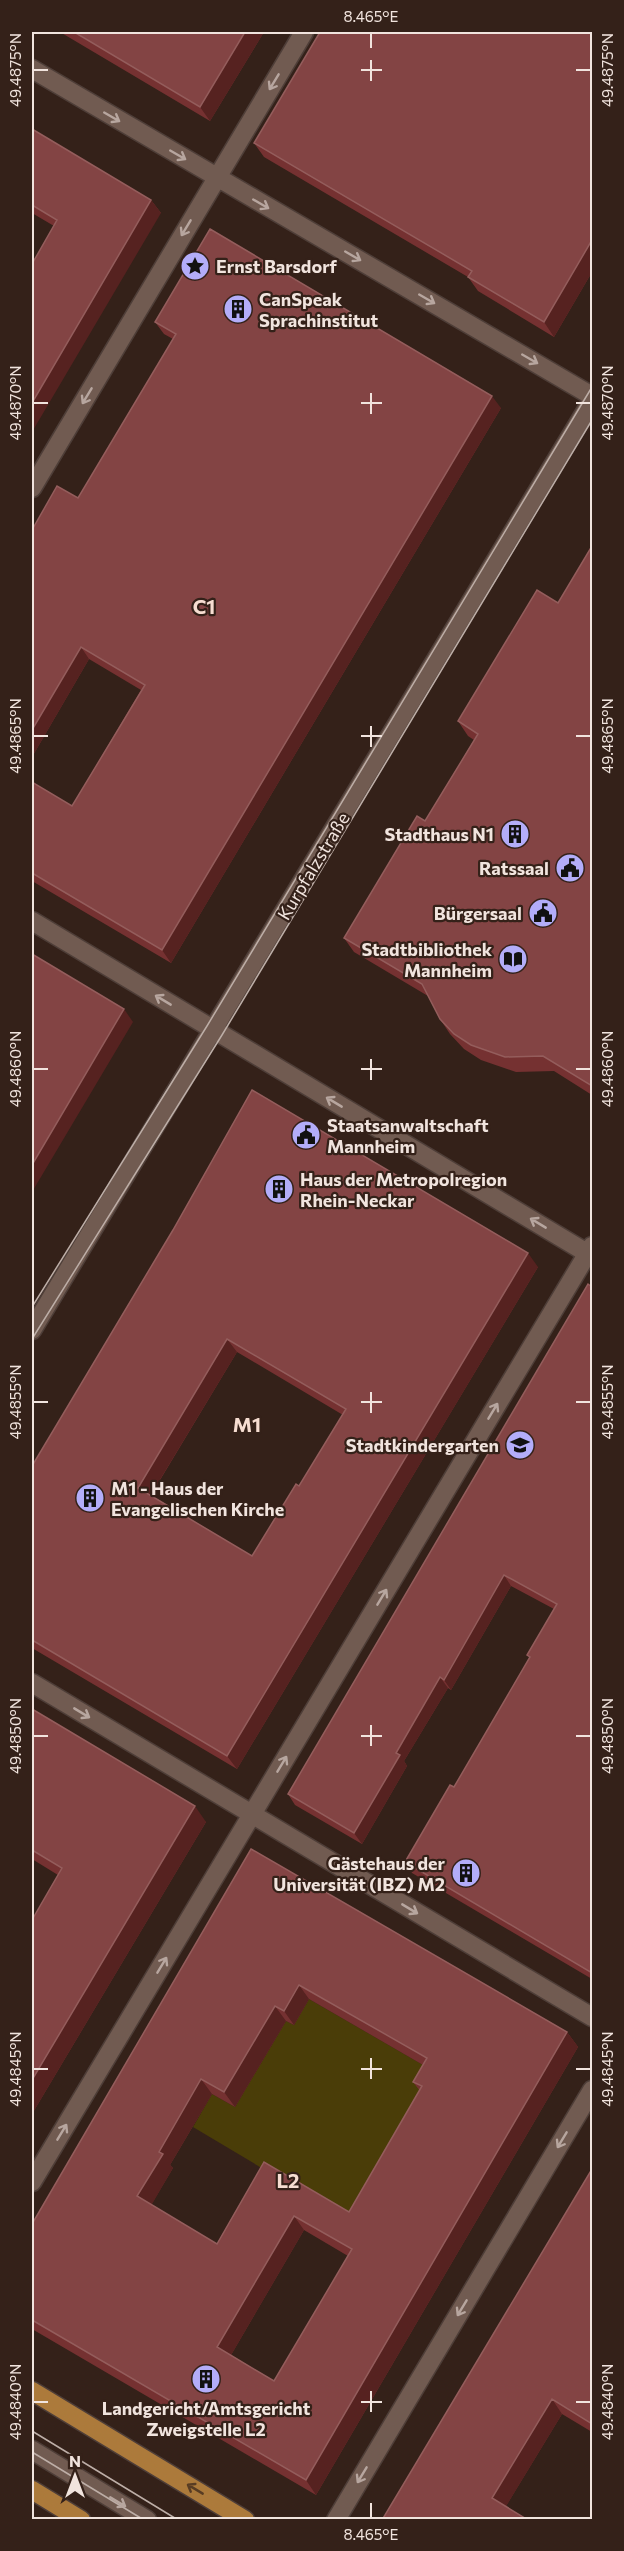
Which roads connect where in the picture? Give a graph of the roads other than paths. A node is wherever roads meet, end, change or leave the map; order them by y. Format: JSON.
{"nodes":[{"id":1,"x":304,"y":32,"type":"edge"},
{"id":2,"x":32,"y":69,"type":"edge"},
{"id":3,"x":217,"y":178,"type":"junction"},
{"id":4,"x":592,"y":396,"type":"edge"},
{"id":5,"x":592,"y":401,"type":"edge"},
{"id":6,"x":32,"y":488,"type":"edge"},
{"id":7,"x":32,"y":921,"type":"edge"},
{"id":8,"x":213,"y":1030,"type":"junction"},
{"id":9,"x":591,"y":1252,"type":"edge"},
{"id":10,"x":32,"y":1330,"type":"edge"},
{"id":11,"x":32,"y":1683,"type":"edge"},
{"id":12,"x":252,"y":1814,"type":"junction"},
{"id":13,"x":592,"y":2017,"type":"edge"},
{"id":14,"x":592,"y":2090,"type":"edge"},
{"id":15,"x":32,"y":2182,"type":"edge"},
{"id":16,"x":32,"y":2391,"type":"edge"},
{"id":17,"x":32,"y":2450,"type":"edge"},
{"id":18,"x":32,"y":2490,"type":"edge"},
{"id":19,"x":81,"y":2520,"type":"edge"},
{"id":20,"x":147,"y":2520,"type":"edge"},
{"id":21,"x":245,"y":2520,"type":"edge"},
{"id":22,"x":336,"y":2520,"type":"edge"}],
"edges":[{"from":1,"to":3,"type":"street","one_way":true},
{"from":2,"to":3,"type":"street","one_way":true},
{"from":3,"to":4,"type":"street","one_way":true},
{"from":3,"to":6,"type":"street","one_way":true},
{"from":5,"to":8,"type":"street","name":"Kurpfalzstraße"},
{"from":8,"to":7,"type":"street","one_way":true},
{"from":9,"to":8,"type":"street","one_way":true},
{"from":8,"to":10,"type":"street","name":"Kurpfalzstraße"},
{"from":12,"to":9,"type":"street","one_way":true},
{"from":11,"to":12,"type":"street","one_way":true},
{"from":12,"to":13,"type":"street","one_way":true},
{"from":15,"to":12,"type":"street","one_way":true},
{"from":14,"to":22,"type":"street","one_way":true},
{"from":21,"to":16,"type":"main road","one_way":true},
{"from":17,"to":20,"type":"street","one_way":true},
{"from":18,"to":19,"type":"main road"}]}
